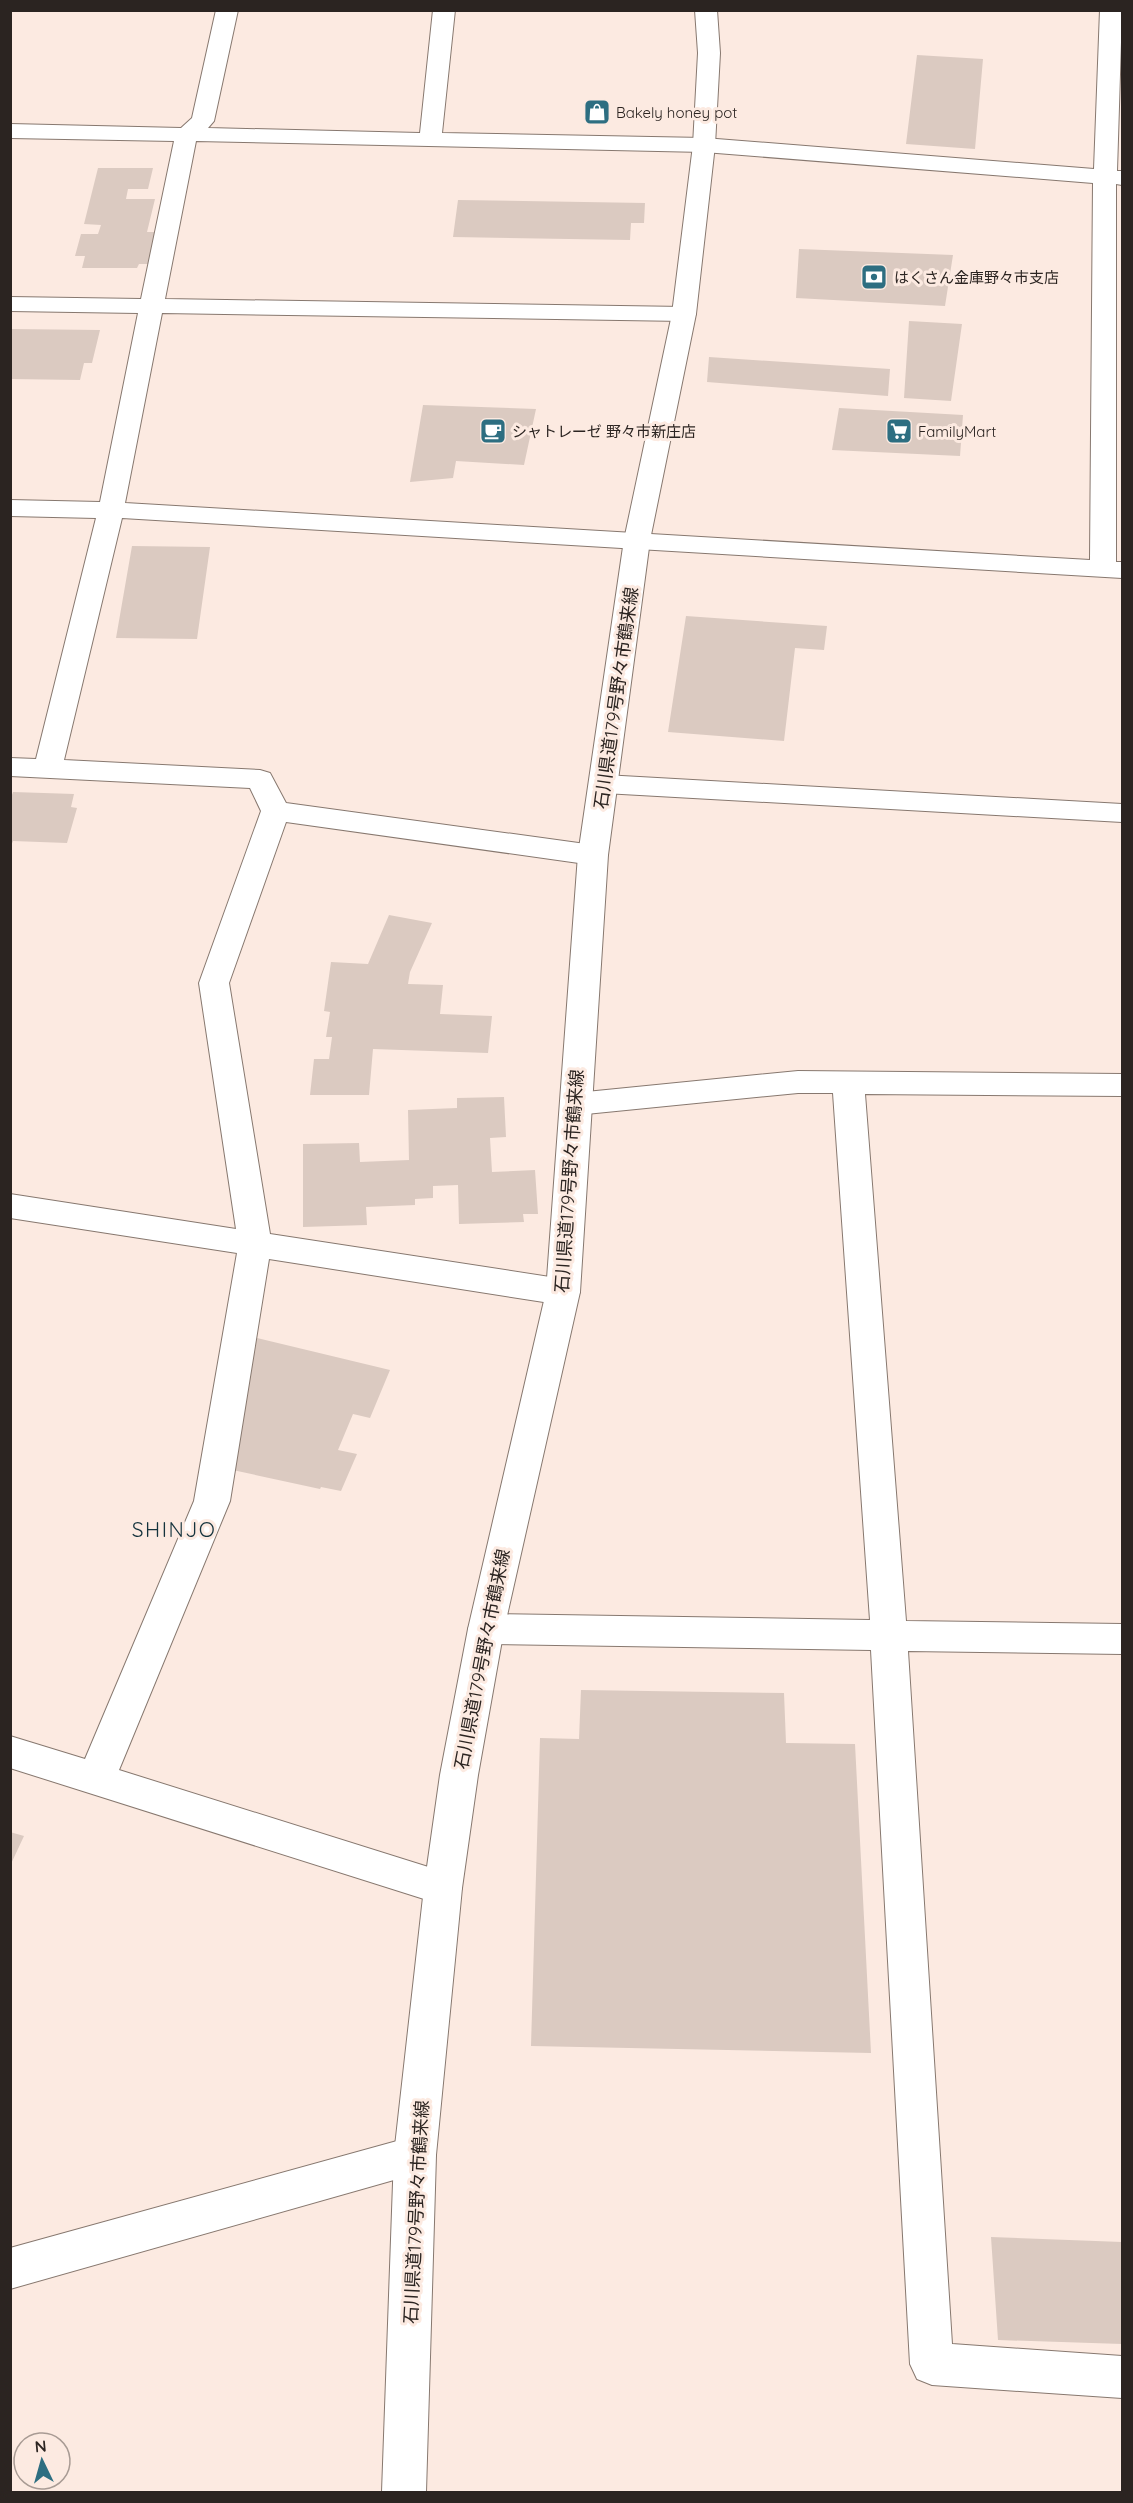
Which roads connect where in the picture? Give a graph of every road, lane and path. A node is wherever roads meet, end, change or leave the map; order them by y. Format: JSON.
{"nodes":[{"id":1,"x":227,"y":10,"type":"edge"},
{"id":2,"x":444,"y":10,"type":"edge"},
{"id":3,"x":706,"y":10,"type":"edge"},
{"id":4,"x":1111,"y":10,"type":"edge"},
{"id":5,"x":10,"y":131,"type":"edge"},
{"id":6,"x":186,"y":135,"type":"junction"},
{"id":7,"x":430,"y":140,"type":"junction"},
{"id":8,"x":704,"y":146,"type":"junction"},
{"id":9,"x":1114,"y":177,"type":"edge"},
{"id":10,"x":10,"y":304,"type":"edge"},
{"id":11,"x":152,"y":307,"type":"junction"},
{"id":12,"x":684,"y":314,"type":"junction"},
{"id":13,"x":10,"y":508,"type":"edge"},
{"id":14,"x":111,"y":510,"type":"junction"},
{"id":15,"x":637,"y":540,"type":"junction"},
{"id":16,"x":1113,"y":570,"type":"edge"},
{"id":17,"x":10,"y":767,"type":"edge"},
{"id":18,"x":48,"y":769,"type":"junction"},
{"id":19,"x":604,"y":784,"type":"junction"},
{"id":20,"x":274,"y":812,"type":"junction"},
{"id":21,"x":1122,"y":813,"type":"edge"},
{"id":22,"x":593,"y":855,"type":"junction"},
{"id":23,"x":848,"y":1083,"type":"junction"},
{"id":24,"x":1122,"y":1085,"type":"edge"},
{"id":25,"x":576,"y":1104,"type":"junction"},
{"id":26,"x":10,"y":1206,"type":"edge"},
{"id":27,"x":255,"y":1244,"type":"junction"},
{"id":28,"x":563,"y":1292,"type":"junction"},
{"id":29,"x":486,"y":1629,"type":"junction"},
{"id":30,"x":889,"y":1636,"type":"junction"},
{"id":31,"x":1122,"y":1639,"type":"edge"},
{"id":32,"x":10,"y":1752,"type":"edge"},
{"id":33,"x":96,"y":1779,"type":"junction"},
{"id":34,"x":443,"y":1888,"type":"junction"},
{"id":35,"x":415,"y":2155,"type":"junction"},
{"id":36,"x":10,"y":2269,"type":"edge"},
{"id":37,"x":1122,"y":2377,"type":"edge"},
{"id":38,"x":404,"y":2493,"type":"edge"}],
"edges":[{"from":1,"to":6,"type":"street"},
{"from":2,"to":7,"type":"street"},
{"from":3,"to":8,"type":"street","name":"石川県道179号野々市鶴来線"},
{"from":4,"to":9,"type":"street"},
{"from":5,"to":6,"type":"street"},
{"from":6,"to":7,"type":"street"},
{"from":6,"to":11,"type":"street"},
{"from":7,"to":8,"type":"street"},
{"from":8,"to":9,"type":"street"},
{"from":8,"to":12,"type":"street","name":"石川県道179号野々市鶴来線"},
{"from":9,"to":16,"type":"street"},
{"from":10,"to":11,"type":"street"},
{"from":11,"to":12,"type":"street"},
{"from":11,"to":14,"type":"street"},
{"from":12,"to":15,"type":"street","name":"石川県道179号野々市鶴来線"},
{"from":13,"to":14,"type":"street"},
{"from":14,"to":15,"type":"street"},
{"from":14,"to":18,"type":"street"},
{"from":15,"to":16,"type":"street"},
{"from":15,"to":19,"type":"street","name":"石川県道179号野々市鶴来線"},
{"from":17,"to":18,"type":"street"},
{"from":18,"to":20,"type":"street"},
{"from":19,"to":21,"type":"street"},
{"from":19,"to":22,"type":"street","name":"石川県道179号野々市鶴来線"},
{"from":20,"to":22,"type":"street"},
{"from":20,"to":27,"type":"street"},
{"from":22,"to":25,"type":"street","name":"石川県道179号野々市鶴来線"},
{"from":23,"to":24,"type":"street"},
{"from":23,"to":25,"type":"street"},
{"from":23,"to":30,"type":"street"},
{"from":25,"to":28,"type":"street","name":"石川県道179号野々市鶴来線"},
{"from":26,"to":27,"type":"street"},
{"from":27,"to":28,"type":"street"},
{"from":27,"to":33,"type":"street"},
{"from":28,"to":29,"type":"street","name":"石川県道179号野々市鶴来線"},
{"from":29,"to":30,"type":"street"},
{"from":29,"to":34,"type":"street","name":"石川県道179号野々市鶴来線"},
{"from":30,"to":31,"type":"street"},
{"from":30,"to":37,"type":"street"},
{"from":32,"to":33,"type":"street"},
{"from":33,"to":34,"type":"street"},
{"from":34,"to":35,"type":"street","name":"石川県道179号野々市鶴来線"},
{"from":35,"to":36,"type":"street"},
{"from":35,"to":38,"type":"street","name":"石川県道179号野々市鶴来線"}]}
